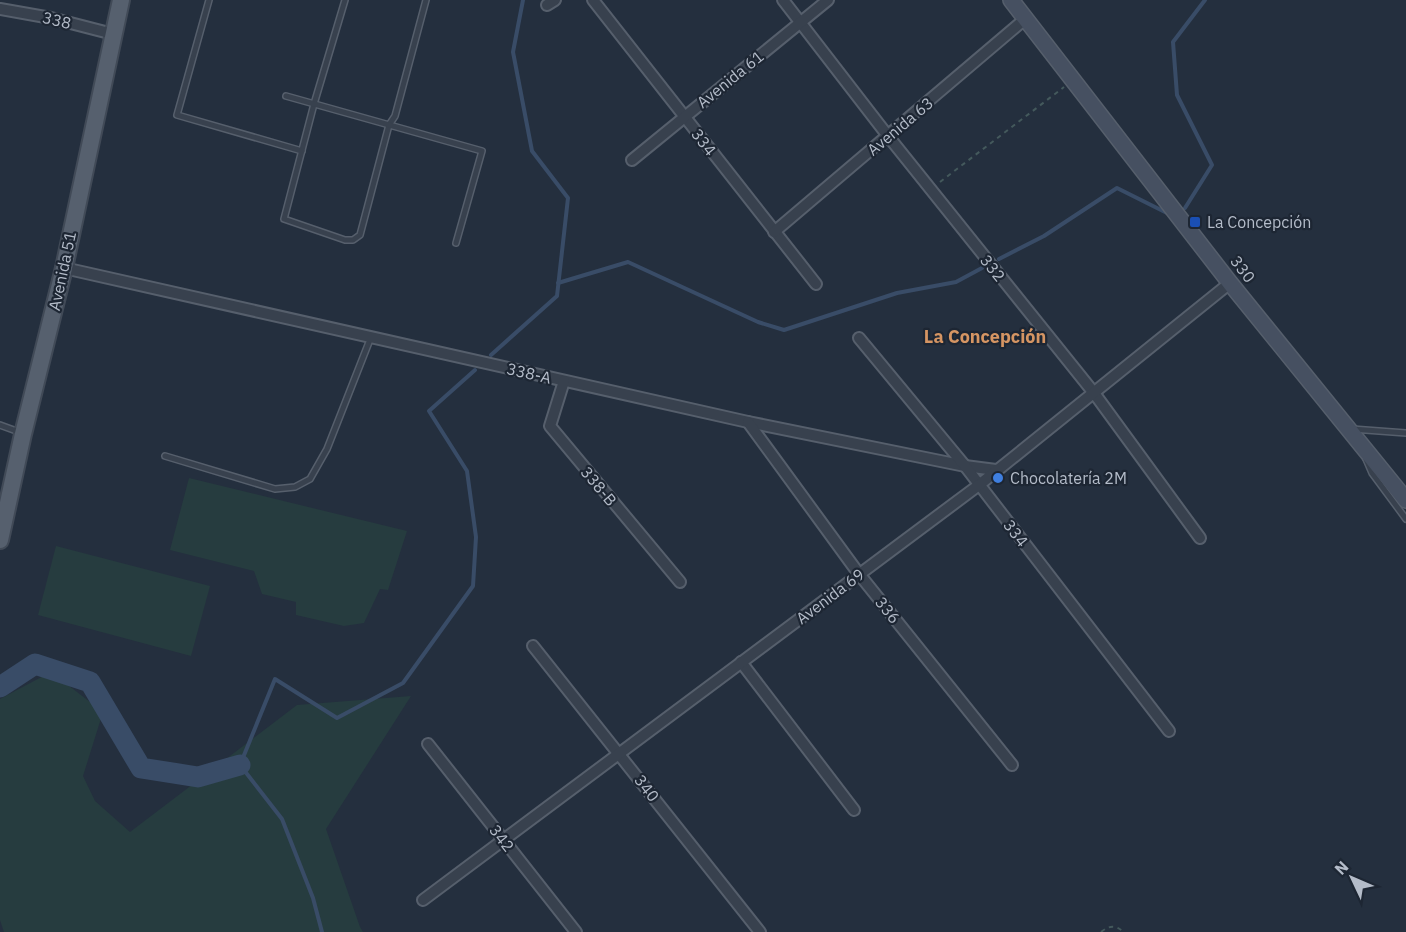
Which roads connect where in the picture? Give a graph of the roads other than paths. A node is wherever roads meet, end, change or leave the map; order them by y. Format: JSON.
{"nodes":[{"id":1,"x":121,"y":0,"type":"edge"},
{"id":2,"x":209,"y":0,"type":"edge"},
{"id":3,"x":345,"y":0,"type":"edge"},
{"id":4,"x":426,"y":0,"type":"edge"},
{"id":5,"x":593,"y":0,"type":"edge"},
{"id":6,"x":783,"y":0,"type":"edge"},
{"id":7,"x":828,"y":0,"type":"edge"},
{"id":8,"x":1011,"y":0,"type":"edge"},
{"id":9,"x":0,"y":9,"type":"edge"},
{"id":10,"x":1025,"y":19,"type":"junction"},
{"id":11,"x":800,"y":22,"type":"junction"},
{"id":12,"x":113,"y":34,"type":"junction"},
{"id":13,"x":286,"y":96,"type":"dead end"},
{"id":14,"x":314,"y":104,"type":"junction"},
{"id":15,"x":683,"y":117,"type":"junction"},
{"id":16,"x":389,"y":125,"type":"junction"},
{"id":17,"x":888,"y":136,"type":"junction"},
{"id":18,"x":302,"y":151,"type":"junction"},
{"id":19,"x":632,"y":160,"type":"dead end"},
{"id":20,"x":774,"y":231,"type":"junction"},
{"id":21,"x":456,"y":243,"type":"dead end"},
{"id":22,"x":64,"y":268,"type":"junction"},
{"id":23,"x":1230,"y":283,"type":"junction"},
{"id":24,"x":816,"y":284,"type":"dead end"},
{"id":25,"x":371,"y":337,"type":"junction"},
{"id":26,"x":859,"y":338,"type":"dead end"},
{"id":27,"x":564,"y":381,"type":"junction"},
{"id":28,"x":1094,"y":393,"type":"junction"},
{"id":29,"x":748,"y":422,"type":"junction"},
{"id":30,"x":0,"y":425,"type":"edge"},
{"id":31,"x":1350,"y":429,"type":"junction"},
{"id":32,"x":1406,"y":433,"type":"edge"},
{"id":33,"x":23,"y":434,"type":"junction"},
{"id":34,"x":1364,"y":448,"type":"junction"},
{"id":35,"x":165,"y":456,"type":"dead end"},
{"id":36,"x":965,"y":466,"type":"junction"},
{"id":37,"x":996,"y":470,"type":"junction"},
{"id":38,"x":979,"y":485,"type":"junction"},
{"id":39,"x":1406,"y":500,"type":"edge"},
{"id":40,"x":1406,"y":519,"type":"edge"},
{"id":41,"x":1200,"y":538,"type":"dead end"},
{"id":42,"x":0,"y":540,"type":"edge"},
{"id":43,"x":860,"y":574,"type":"junction"},
{"id":44,"x":680,"y":582,"type":"dead end"},
{"id":45,"x":533,"y":646,"type":"dead end"},
{"id":46,"x":741,"y":662,"type":"junction"},
{"id":47,"x":1169,"y":731,"type":"dead end"},
{"id":48,"x":428,"y":744,"type":"dead end"},
{"id":49,"x":620,"y":753,"type":"junction"},
{"id":50,"x":1012,"y":765,"type":"dead end"},
{"id":51,"x":854,"y":810,"type":"dead end"},
{"id":52,"x":504,"y":840,"type":"junction"},
{"id":53,"x":423,"y":900,"type":"dead end"},
{"id":54,"x":576,"y":932,"type":"edge"},
{"id":55,"x":760,"y":932,"type":"edge"}],
"edges":[{"from":1,"to":12,"type":"main road","name":"Avenida 51"},
{"from":2,"to":18,"type":"lane"},
{"from":3,"to":14,"type":"lane"},
{"from":4,"to":16,"type":"lane"},
{"from":5,"to":15,"type":"street","name":"334"},
{"from":6,"to":11,"type":"street","name":"332"},
{"from":7,"to":11,"type":"street","name":"Avenida 61"},
{"from":8,"to":10,"type":"street","name":"330"},
{"from":9,"to":12,"type":"street","name":"338"},
{"from":10,"to":17,"type":"street","name":"Avenida 63"},
{"from":10,"to":23,"type":"street","name":"330"},
{"from":11,"to":15,"type":"street","name":"Avenida 61"},
{"from":11,"to":17,"type":"street","name":"332"},
{"from":12,"to":22,"type":"main road","name":"Avenida 51"},
{"from":13,"to":14,"type":"lane"},
{"from":14,"to":16,"type":"lane"},
{"from":14,"to":18,"type":"lane"},
{"from":15,"to":19,"type":"street","name":"Avenida 61"},
{"from":15,"to":20,"type":"street","name":"334"},
{"from":16,"to":18,"type":"lane"},
{"from":16,"to":21,"type":"lane"},
{"from":17,"to":20,"type":"street","name":"Avenida 63"},
{"from":17,"to":28,"type":"street","name":"332"},
{"from":20,"to":24,"type":"street","name":"334"},
{"from":22,"to":25,"type":"street","name":"338-A"},
{"from":22,"to":33,"type":"main road","name":"Avenida 51"},
{"from":23,"to":28,"type":"street","name":"Avenida 69"},
{"from":23,"to":31,"type":"street","name":"330"},
{"from":25,"to":27,"type":"street","name":"338-A"},
{"from":25,"to":35,"type":"lane"},
{"from":26,"to":36,"type":"street","name":"334"},
{"from":27,"to":29,"type":"street","name":"338-A"},
{"from":27,"to":44,"type":"street","name":"338-B"},
{"from":28,"to":37,"type":"street","name":"Avenida 69"},
{"from":28,"to":41,"type":"street","name":"332"},
{"from":29,"to":36,"type":"street","name":"338-A"},
{"from":29,"to":43,"type":"street","name":"336"},
{"from":30,"to":33,"type":"lane"},
{"from":31,"to":32,"type":"lane"},
{"from":31,"to":34,"type":"street","name":"330"},
{"from":33,"to":42,"type":"main road","name":"Avenida 51"},
{"from":34,"to":39,"type":"street","name":"330"},
{"from":34,"to":40,"type":"lane"},
{"from":36,"to":37,"type":"street","name":"338-A"},
{"from":36,"to":38,"type":"street","name":"334"},
{"from":37,"to":38,"type":"street","name":"Avenida 69"},
{"from":38,"to":43,"type":"street","name":"Avenida 69"},
{"from":38,"to":47,"type":"street","name":"334"},
{"from":43,"to":46,"type":"street","name":"Avenida 69"},
{"from":43,"to":50,"type":"street","name":"336"},
{"from":45,"to":49,"type":"street","name":"340"},
{"from":46,"to":49,"type":"street","name":"Avenida 69"},
{"from":46,"to":51,"type":"street"},
{"from":48,"to":52,"type":"street","name":"342"},
{"from":49,"to":52,"type":"street","name":"Avenida 69"},
{"from":49,"to":55,"type":"street","name":"340"},
{"from":52,"to":53,"type":"street","name":"Avenida 69"},
{"from":52,"to":54,"type":"street","name":"342"}]}
